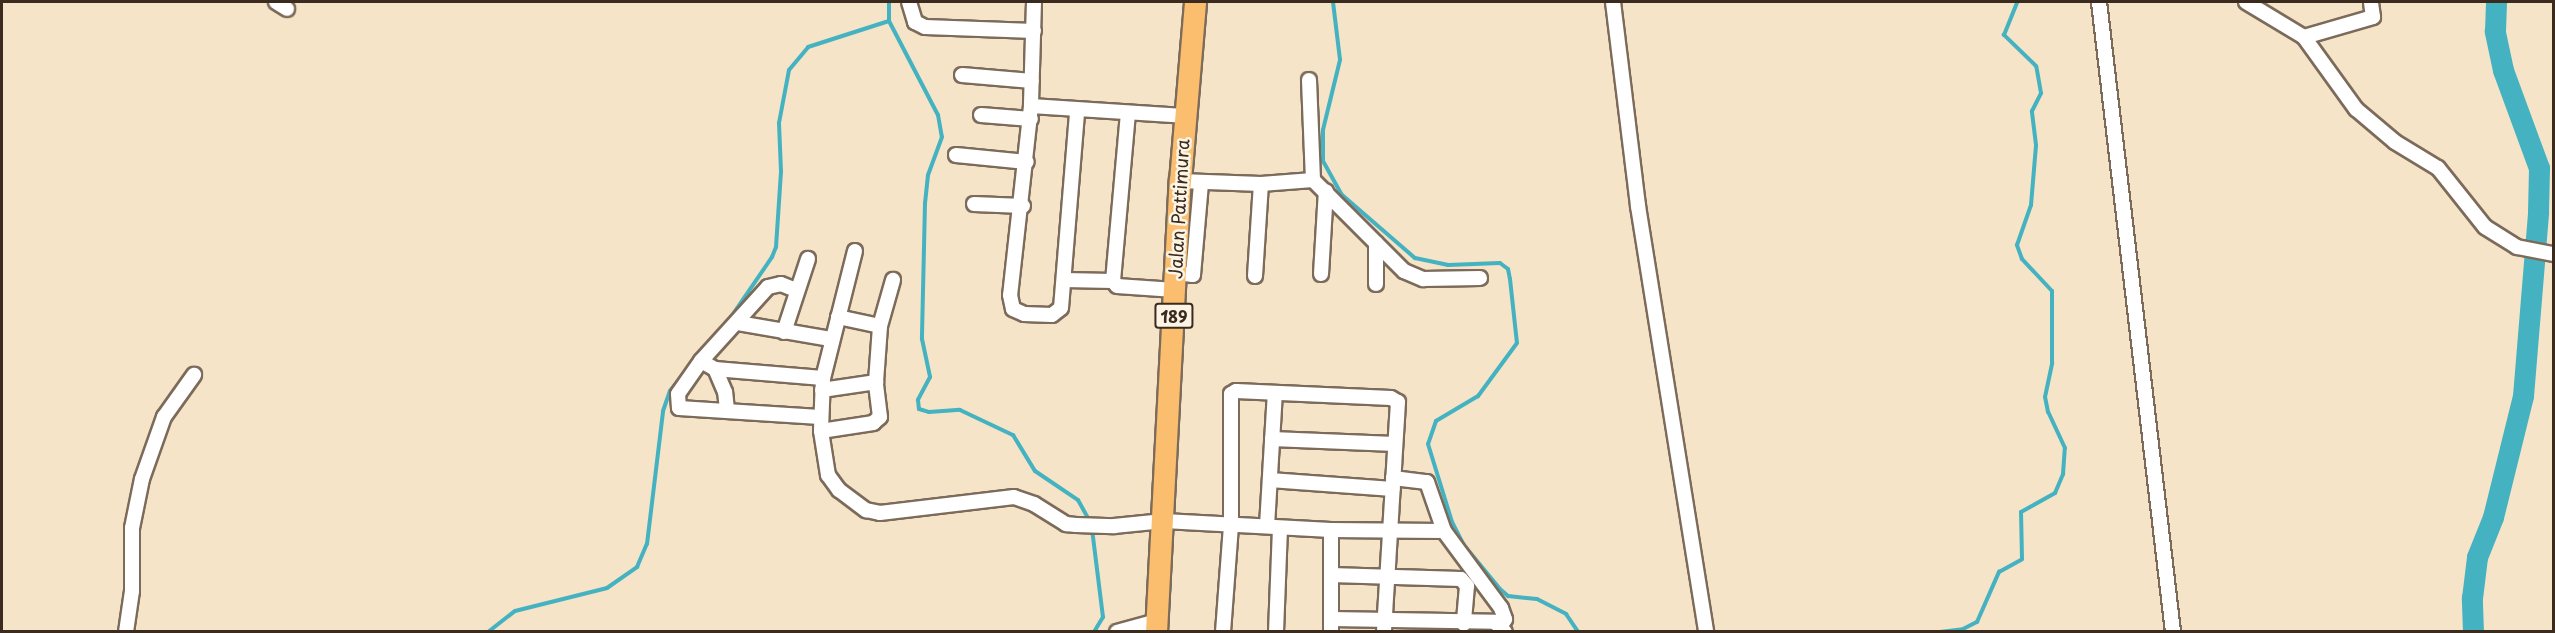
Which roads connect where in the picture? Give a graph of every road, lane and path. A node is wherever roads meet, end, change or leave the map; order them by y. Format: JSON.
{"nodes":[{"id":1,"x":909,"y":2,"type":"edge"},
{"id":2,"x":1034,"y":2,"type":"edge"},
{"id":3,"x":1195,"y":2,"type":"edge"},
{"id":4,"x":1613,"y":2,"type":"edge"},
{"id":5,"x":2099,"y":2,"type":"edge"},
{"id":6,"x":2246,"y":2,"type":"edge"},
{"id":7,"x":2371,"y":2,"type":"edge"},
{"id":8,"x":1034,"y":31,"type":"junction"},
{"id":9,"x":2304,"y":38,"type":"junction"},
{"id":10,"x":962,"y":75,"type":"dead end"},
{"id":11,"x":1309,"y":80,"type":"dead end"},
{"id":12,"x":1032,"y":81,"type":"junction"},
{"id":13,"x":1077,"y":112,"type":"junction"},
{"id":14,"x":1031,"y":113,"type":"junction"},
{"id":15,"x":1128,"y":114,"type":"junction"},
{"id":16,"x":981,"y":115,"type":"dead end"},
{"id":17,"x":1184,"y":116,"type":"junction"},
{"id":18,"x":956,"y":155,"type":"dead end"},
{"id":19,"x":1027,"y":162,"type":"junction"},
{"id":20,"x":1312,"y":180,"type":"junction"},
{"id":21,"x":1190,"y":182,"type":"junction"},
{"id":22,"x":1261,"y":184,"type":"junction"},
{"id":23,"x":1326,"y":191,"type":"junction"},
{"id":24,"x":974,"y":204,"type":"dead end"},
{"id":25,"x":1023,"y":206,"type":"junction"},
{"id":26,"x":1376,"y":243,"type":"junction"},
{"id":27,"x":855,"y":251,"type":"dead end"},
{"id":28,"x":2548,"y":253,"type":"edge"},
{"id":29,"x":808,"y":259,"type":"dead end"},
{"id":30,"x":1321,"y":274,"type":"dead end"},
{"id":31,"x":1255,"y":276,"type":"dead end"},
{"id":32,"x":1480,"y":278,"type":"dead end"},
{"id":33,"x":893,"y":280,"type":"dead end"},
{"id":34,"x":1064,"y":280,"type":"junction"},
{"id":35,"x":1113,"y":281,"type":"junction"},
{"id":36,"x":1176,"y":282,"type":"junction"},
{"id":37,"x":1376,"y":284,"type":"dead end"},
{"id":38,"x":796,"y":290,"type":"junction"},
{"id":39,"x":838,"y":317,"type":"junction"},
{"id":40,"x":738,"y":323,"type":"junction"},
{"id":41,"x":880,"y":326,"type":"junction"},
{"id":42,"x":784,"y":332,"type":"junction"},
{"id":43,"x":831,"y":339,"type":"junction"},
{"id":44,"x":700,"y":361,"type":"junction"},
{"id":45,"x":715,"y":369,"type":"junction"},
{"id":46,"x":194,"y":375,"type":"dead end"},
{"id":47,"x":876,"y":382,"type":"junction"},
{"id":48,"x":822,"y":384,"type":"junction"},
{"id":49,"x":1275,"y":393,"type":"junction"},
{"id":50,"x":727,"y":410,"type":"junction"},
{"id":51,"x":820,"y":424,"type":"junction"},
{"id":52,"x":1272,"y":440,"type":"junction"},
{"id":53,"x":1395,"y":444,"type":"junction"},
{"id":54,"x":1270,"y":480,"type":"junction"},
{"id":55,"x":1393,"y":484,"type":"junction"},
{"id":56,"x":1164,"y":521,"type":"junction"},
{"id":57,"x":1230,"y":526,"type":"junction"},
{"id":58,"x":1273,"y":527,"type":"junction"},
{"id":59,"x":1331,"y":530,"type":"junction"},
{"id":60,"x":1444,"y":531,"type":"junction"},
{"id":61,"x":1390,"y":532,"type":"junction"},
{"id":62,"x":1331,"y":575,"type":"junction"},
{"id":63,"x":1386,"y":577,"type":"junction"},
{"id":64,"x":1464,"y":624,"type":"junction"},
{"id":65,"x":1331,"y":625,"type":"edge"},
{"id":66,"x":1156,"y":626,"type":"edge"},
{"id":67,"x":1384,"y":626,"type":"edge"},
{"id":68,"x":1503,"y":629,"type":"edge"},
{"id":69,"x":126,"y":632,"type":"edge"},
{"id":70,"x":1117,"y":632,"type":"edge"},
{"id":71,"x":1223,"y":632,"type":"edge"},
{"id":72,"x":1276,"y":632,"type":"edge"},
{"id":73,"x":1706,"y":632,"type":"edge"},
{"id":74,"x":2173,"y":632,"type":"edge"}],
"edges":[{"from":1,"to":8,"type":"street"},
{"from":2,"to":8,"type":"street"},
{"from":3,"to":17,"type":"main road","name":"Jalan Pattimura","number":"189"},
{"from":4,"to":73,"type":"street"},
{"from":5,"to":74,"type":"street"},
{"from":6,"to":9,"type":"street"},
{"from":7,"to":9,"type":"street"},
{"from":8,"to":12,"type":"street"},
{"from":9,"to":28,"type":"street"},
{"from":10,"to":12,"type":"street"},
{"from":11,"to":20,"type":"street"},
{"from":12,"to":14,"type":"street"},
{"from":13,"to":14,"type":"street"},
{"from":13,"to":15,"type":"street"},
{"from":13,"to":34,"type":"street"},
{"from":14,"to":16,"type":"street"},
{"from":14,"to":19,"type":"street"},
{"from":15,"to":17,"type":"street"},
{"from":15,"to":35,"type":"street"},
{"from":17,"to":21,"type":"main road","name":"Jalan Pattimura","number":"189"},
{"from":18,"to":19,"type":"street"},
{"from":19,"to":25,"type":"street"},
{"from":20,"to":22,"type":"street"},
{"from":20,"to":23,"type":"street"},
{"from":21,"to":22,"type":"street"},
{"from":21,"to":36,"type":"main road","name":"Jalan Pattimura","number":"189"},
{"from":22,"to":31,"type":"street"},
{"from":23,"to":26,"type":"street"},
{"from":23,"to":30,"type":"street"},
{"from":24,"to":25,"type":"street"},
{"from":25,"to":34,"type":"street"},
{"from":26,"to":32,"type":"street"},
{"from":26,"to":37,"type":"street"},
{"from":27,"to":39,"type":"street"},
{"from":29,"to":38,"type":"street"},
{"from":33,"to":41,"type":"street"},
{"from":34,"to":35,"type":"street"},
{"from":35,"to":36,"type":"street"},
{"from":36,"to":56,"type":"main road","name":"Jalan Pattimura","number":"189"},
{"from":38,"to":40,"type":"street"},
{"from":38,"to":42,"type":"street"},
{"from":39,"to":41,"type":"street"},
{"from":39,"to":43,"type":"street"},
{"from":40,"to":42,"type":"street"},
{"from":40,"to":44,"type":"street"},
{"from":41,"to":47,"type":"street"},
{"from":42,"to":43,"type":"street"},
{"from":43,"to":48,"type":"street"},
{"from":44,"to":45,"type":"street"},
{"from":44,"to":50,"type":"street"},
{"from":45,"to":48,"type":"street"},
{"from":45,"to":50,"type":"street"},
{"from":46,"to":69,"type":"street"},
{"from":47,"to":48,"type":"street"},
{"from":47,"to":51,"type":"street"},
{"from":48,"to":51,"type":"street"},
{"from":49,"to":52,"type":"street"},
{"from":49,"to":53,"type":"street"},
{"from":49,"to":57,"type":"street"},
{"from":50,"to":51,"type":"street"},
{"from":51,"to":56,"type":"street"},
{"from":52,"to":53,"type":"street"},
{"from":52,"to":54,"type":"street"},
{"from":53,"to":55,"type":"street"},
{"from":54,"to":55,"type":"street"},
{"from":54,"to":58,"type":"street"},
{"from":55,"to":60,"type":"street"},
{"from":55,"to":61,"type":"street"},
{"from":56,"to":57,"type":"street"},
{"from":56,"to":66,"type":"main road","name":"Jalan Pattimura","number":"189"},
{"from":57,"to":58,"type":"street"},
{"from":57,"to":71,"type":"street"},
{"from":58,"to":59,"type":"street"},
{"from":58,"to":72,"type":"street"},
{"from":59,"to":61,"type":"street"},
{"from":59,"to":62,"type":"street"},
{"from":60,"to":61,"type":"street"},
{"from":60,"to":68,"type":"street"},
{"from":61,"to":63,"type":"street"},
{"from":62,"to":63,"type":"street"},
{"from":62,"to":65,"type":"street"},
{"from":63,"to":64,"type":"street"},
{"from":63,"to":67,"type":"street"},
{"from":64,"to":67,"type":"street"},
{"from":64,"to":68,"type":"street"},
{"from":65,"to":67,"type":"street"},
{"from":66,"to":70,"type":"street"}]}
